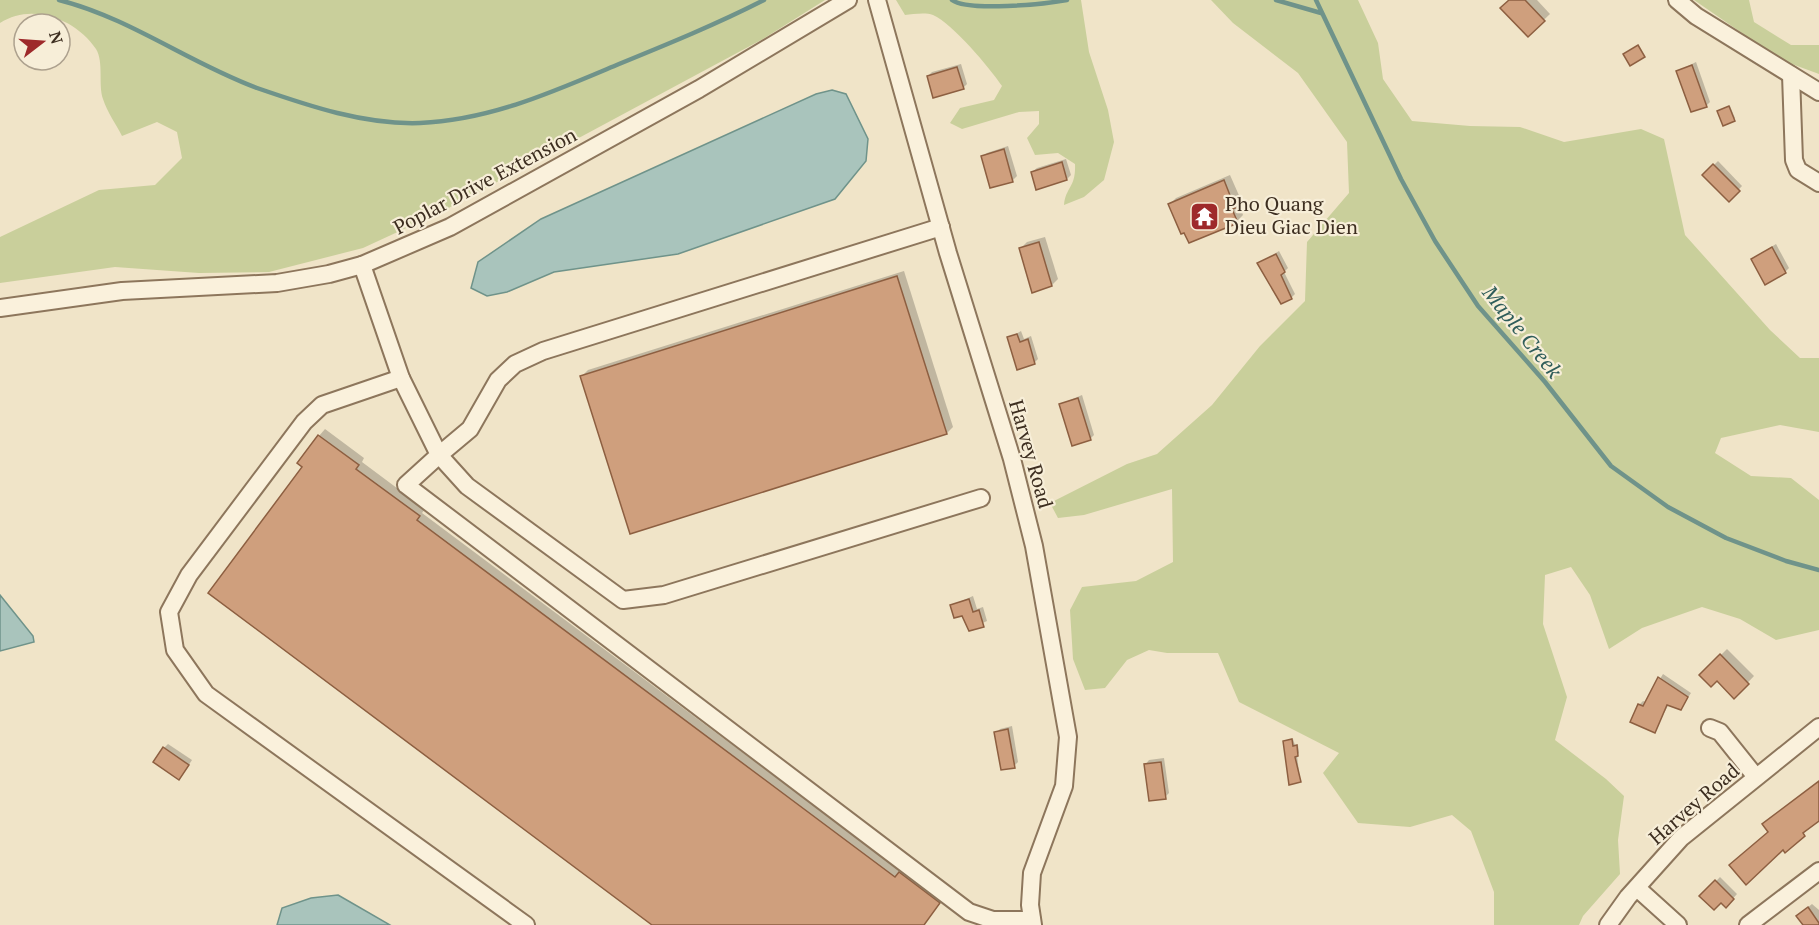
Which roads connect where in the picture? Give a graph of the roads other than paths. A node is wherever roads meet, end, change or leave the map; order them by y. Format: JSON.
{"nodes":[{"id":1,"x":848,"y":0,"type":"edge"},
{"id":2,"x":878,"y":0,"type":"edge"},
{"id":3,"x":1677,"y":0,"type":"edge"},
{"id":4,"x":1791,"y":75,"type":"junction"},
{"id":5,"x":1819,"y":92,"type":"edge"},
{"id":6,"x":1819,"y":183,"type":"edge"},
{"id":7,"x":941,"y":227,"type":"junction"},
{"id":8,"x":362,"y":264,"type":"junction"},
{"id":9,"x":0,"y":308,"type":"edge"},
{"id":10,"x":401,"y":378,"type":"junction"},
{"id":11,"x":439,"y":455,"type":"junction"},
{"id":12,"x":981,"y":498,"type":"dead end"},
{"id":13,"x":1819,"y":727,"type":"edge"},
{"id":14,"x":1710,"y":728,"type":"dead end"},
{"id":15,"x":1756,"y":777,"type":"junction"},
{"id":16,"x":1819,"y":871,"type":"edge"},
{"id":17,"x":1636,"y":888,"type":"junction"},
{"id":18,"x":1032,"y":923,"type":"edge"},
{"id":19,"x":526,"y":925,"type":"edge"},
{"id":20,"x":1608,"y":925,"type":"edge"},
{"id":21,"x":1678,"y":925,"type":"edge"},
{"id":22,"x":1748,"y":925,"type":"edge"}],
"edges":[{"from":1,"to":8,"type":"street","name":"Poplar Drive Extension"},
{"from":2,"to":7,"type":"street","name":"Harvey Road"},
{"from":3,"to":4,"type":"street"},
{"from":4,"to":5,"type":"street"},
{"from":4,"to":6,"type":"street"},
{"from":7,"to":11,"type":"street"},
{"from":7,"to":18,"type":"street","name":"Harvey Road"},
{"from":8,"to":9,"type":"street","name":"Poplar Drive Extension"},
{"from":8,"to":10,"type":"street"},
{"from":10,"to":11,"type":"street"},
{"from":10,"to":19,"type":"street"},
{"from":11,"to":12,"type":"street"},
{"from":11,"to":18,"type":"street"},
{"from":13,"to":15,"type":"street","name":"Harvey Road"},
{"from":14,"to":15,"type":"street"},
{"from":15,"to":17,"type":"street","name":"Harvey Road"},
{"from":16,"to":22,"type":"street"},
{"from":17,"to":20,"type":"street","name":"Harvey Road"},
{"from":17,"to":21,"type":"street"}]}
